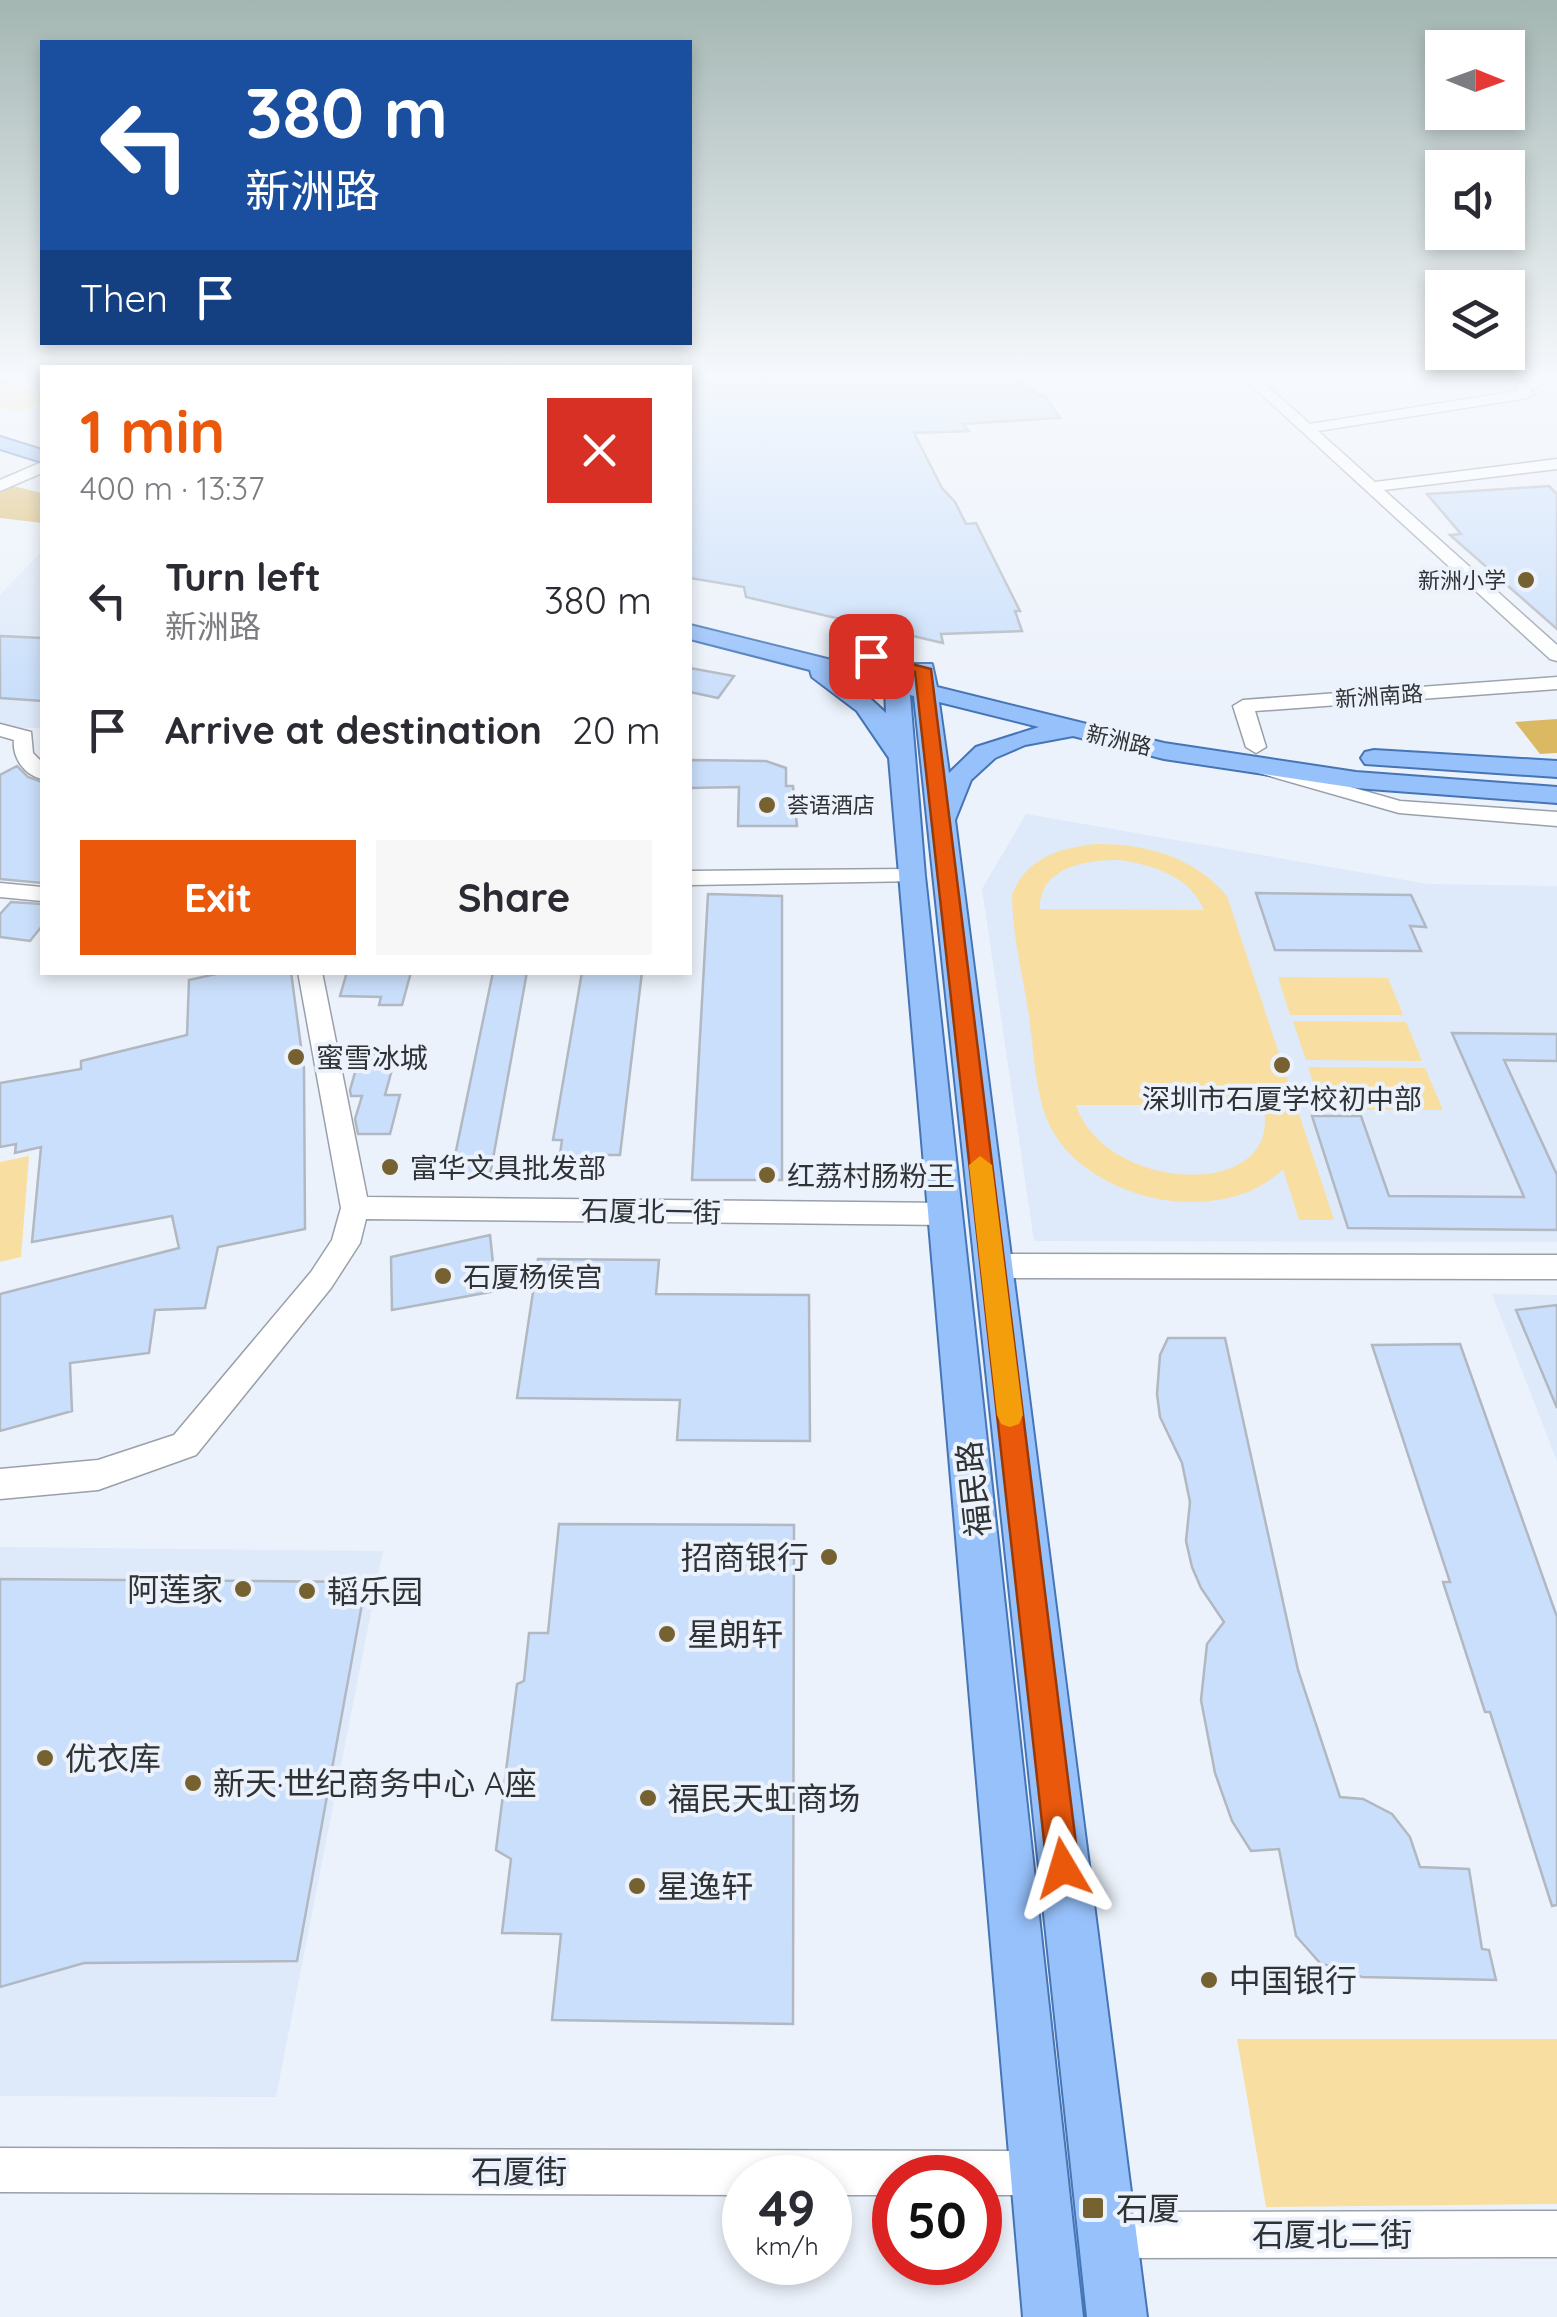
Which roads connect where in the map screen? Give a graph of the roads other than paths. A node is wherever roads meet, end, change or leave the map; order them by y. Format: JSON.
{"nodes":[{"id":1,"x":1363,"y":481,"type":"edge"},
{"id":2,"x":1418,"y":481,"type":"edge"},
{"id":3,"x":1370,"y":487,"type":"junction"},
{"id":4,"x":692,"y":613,"type":"edge"},
{"id":5,"x":692,"y":632,"type":"edge"},
{"id":6,"x":789,"y":656,"type":"junction"},
{"id":7,"x":1557,"y":656,"type":"edge"},
{"id":8,"x":896,"y":673,"type":"junction"},
{"id":9,"x":924,"y":680,"type":"junction"},
{"id":10,"x":1557,"y":683,"type":"edge"},
{"id":11,"x":0,"y":730,"type":"edge"},
{"id":12,"x":33,"y":734,"type":"edge"},
{"id":13,"x":1092,"y":734,"type":"junction"},
{"id":14,"x":0,"y":750,"type":"edge"},
{"id":15,"x":1243,"y":754,"type":"junction"},
{"id":16,"x":904,"y":766,"type":"junction"},
{"id":17,"x":1557,"y":769,"type":"edge"},
{"id":18,"x":40,"y":771,"type":"edge"},
{"id":19,"x":1557,"y":794,"type":"edge"},
{"id":20,"x":1557,"y":819,"type":"edge"},
{"id":21,"x":941,"y":828,"type":"junction"},
{"id":22,"x":910,"y":876,"type":"junction"},
{"id":23,"x":692,"y":878,"type":"edge"},
{"id":24,"x":0,"y":890,"type":"edge"},
{"id":25,"x":40,"y":894,"type":"edge"},
{"id":26,"x":311,"y":975,"type":"edge"},
{"id":27,"x":355,"y":1208,"type":"junction"},
{"id":28,"x":946,"y":1214,"type":"junction"},
{"id":29,"x":992,"y":1266,"type":"junction"},
{"id":30,"x":1557,"y":1268,"type":"edge"},
{"id":31,"x":0,"y":1484,"type":"edge"},
{"id":32,"x":0,"y":2170,"type":"edge"},
{"id":33,"x":1039,"y":2173,"type":"junction"},
{"id":34,"x":1107,"y":2234,"type":"junction"},
{"id":35,"x":1557,"y":2234,"type":"edge"},
{"id":36,"x":1052,"y":2317,"type":"edge"},
{"id":37,"x":1117,"y":2317,"type":"edge"}],
"edges":[{"from":1,"to":3,"type":"street"},
{"from":2,"to":3,"type":"street"},
{"from":3,"to":7,"type":"street"},
{"from":4,"to":8,"type":"main road","name":"新洲路"},
{"from":5,"to":6,"type":"main road","name":"新洲路"},
{"from":6,"to":8,"type":"main road","name":"新洲路"},
{"from":6,"to":16,"type":"main road"},
{"from":8,"to":9,"type":"main road","name":"新洲路"},
{"from":8,"to":16,"type":"main road","name":"福民路"},
{"from":9,"to":13,"type":"main road","name":"新洲路"},
{"from":9,"to":15,"type":"main road","name":"新洲路"},
{"from":9,"to":21,"type":"main road","name":"福民路"},
{"from":10,"to":15,"type":"street","name":"新洲南路"},
{"from":11,"to":12,"type":"street"},
{"from":12,"to":14,"type":"street"},
{"from":12,"to":18,"type":"street"},
{"from":13,"to":15,"type":"main road","name":"新洲路"},
{"from":13,"to":21,"type":"main road"},
{"from":15,"to":17,"type":"main road","name":"新洲路"},
{"from":15,"to":19,"type":"main road","name":"新洲路"},
{"from":15,"to":20,"type":"street"},
{"from":16,"to":22,"type":"main road","name":"福民路"},
{"from":21,"to":29,"type":"main road","name":"福民路"},
{"from":22,"to":23,"type":"street"},
{"from":22,"to":28,"type":"main road","name":"福民路"},
{"from":24,"to":25,"type":"street"},
{"from":26,"to":27,"type":"street"},
{"from":27,"to":28,"type":"street","name":"石厦北一街"},
{"from":27,"to":31,"type":"street"},
{"from":28,"to":33,"type":"main road","name":"福民路"},
{"from":29,"to":30,"type":"street"},
{"from":29,"to":34,"type":"main road","name":"福民路"},
{"from":32,"to":33,"type":"street","name":"石厦街"},
{"from":33,"to":36,"type":"main road","name":"福民路"},
{"from":34,"to":35,"type":"street","name":"石厦北二街"},
{"from":34,"to":37,"type":"main road","name":"福民路"}]}
